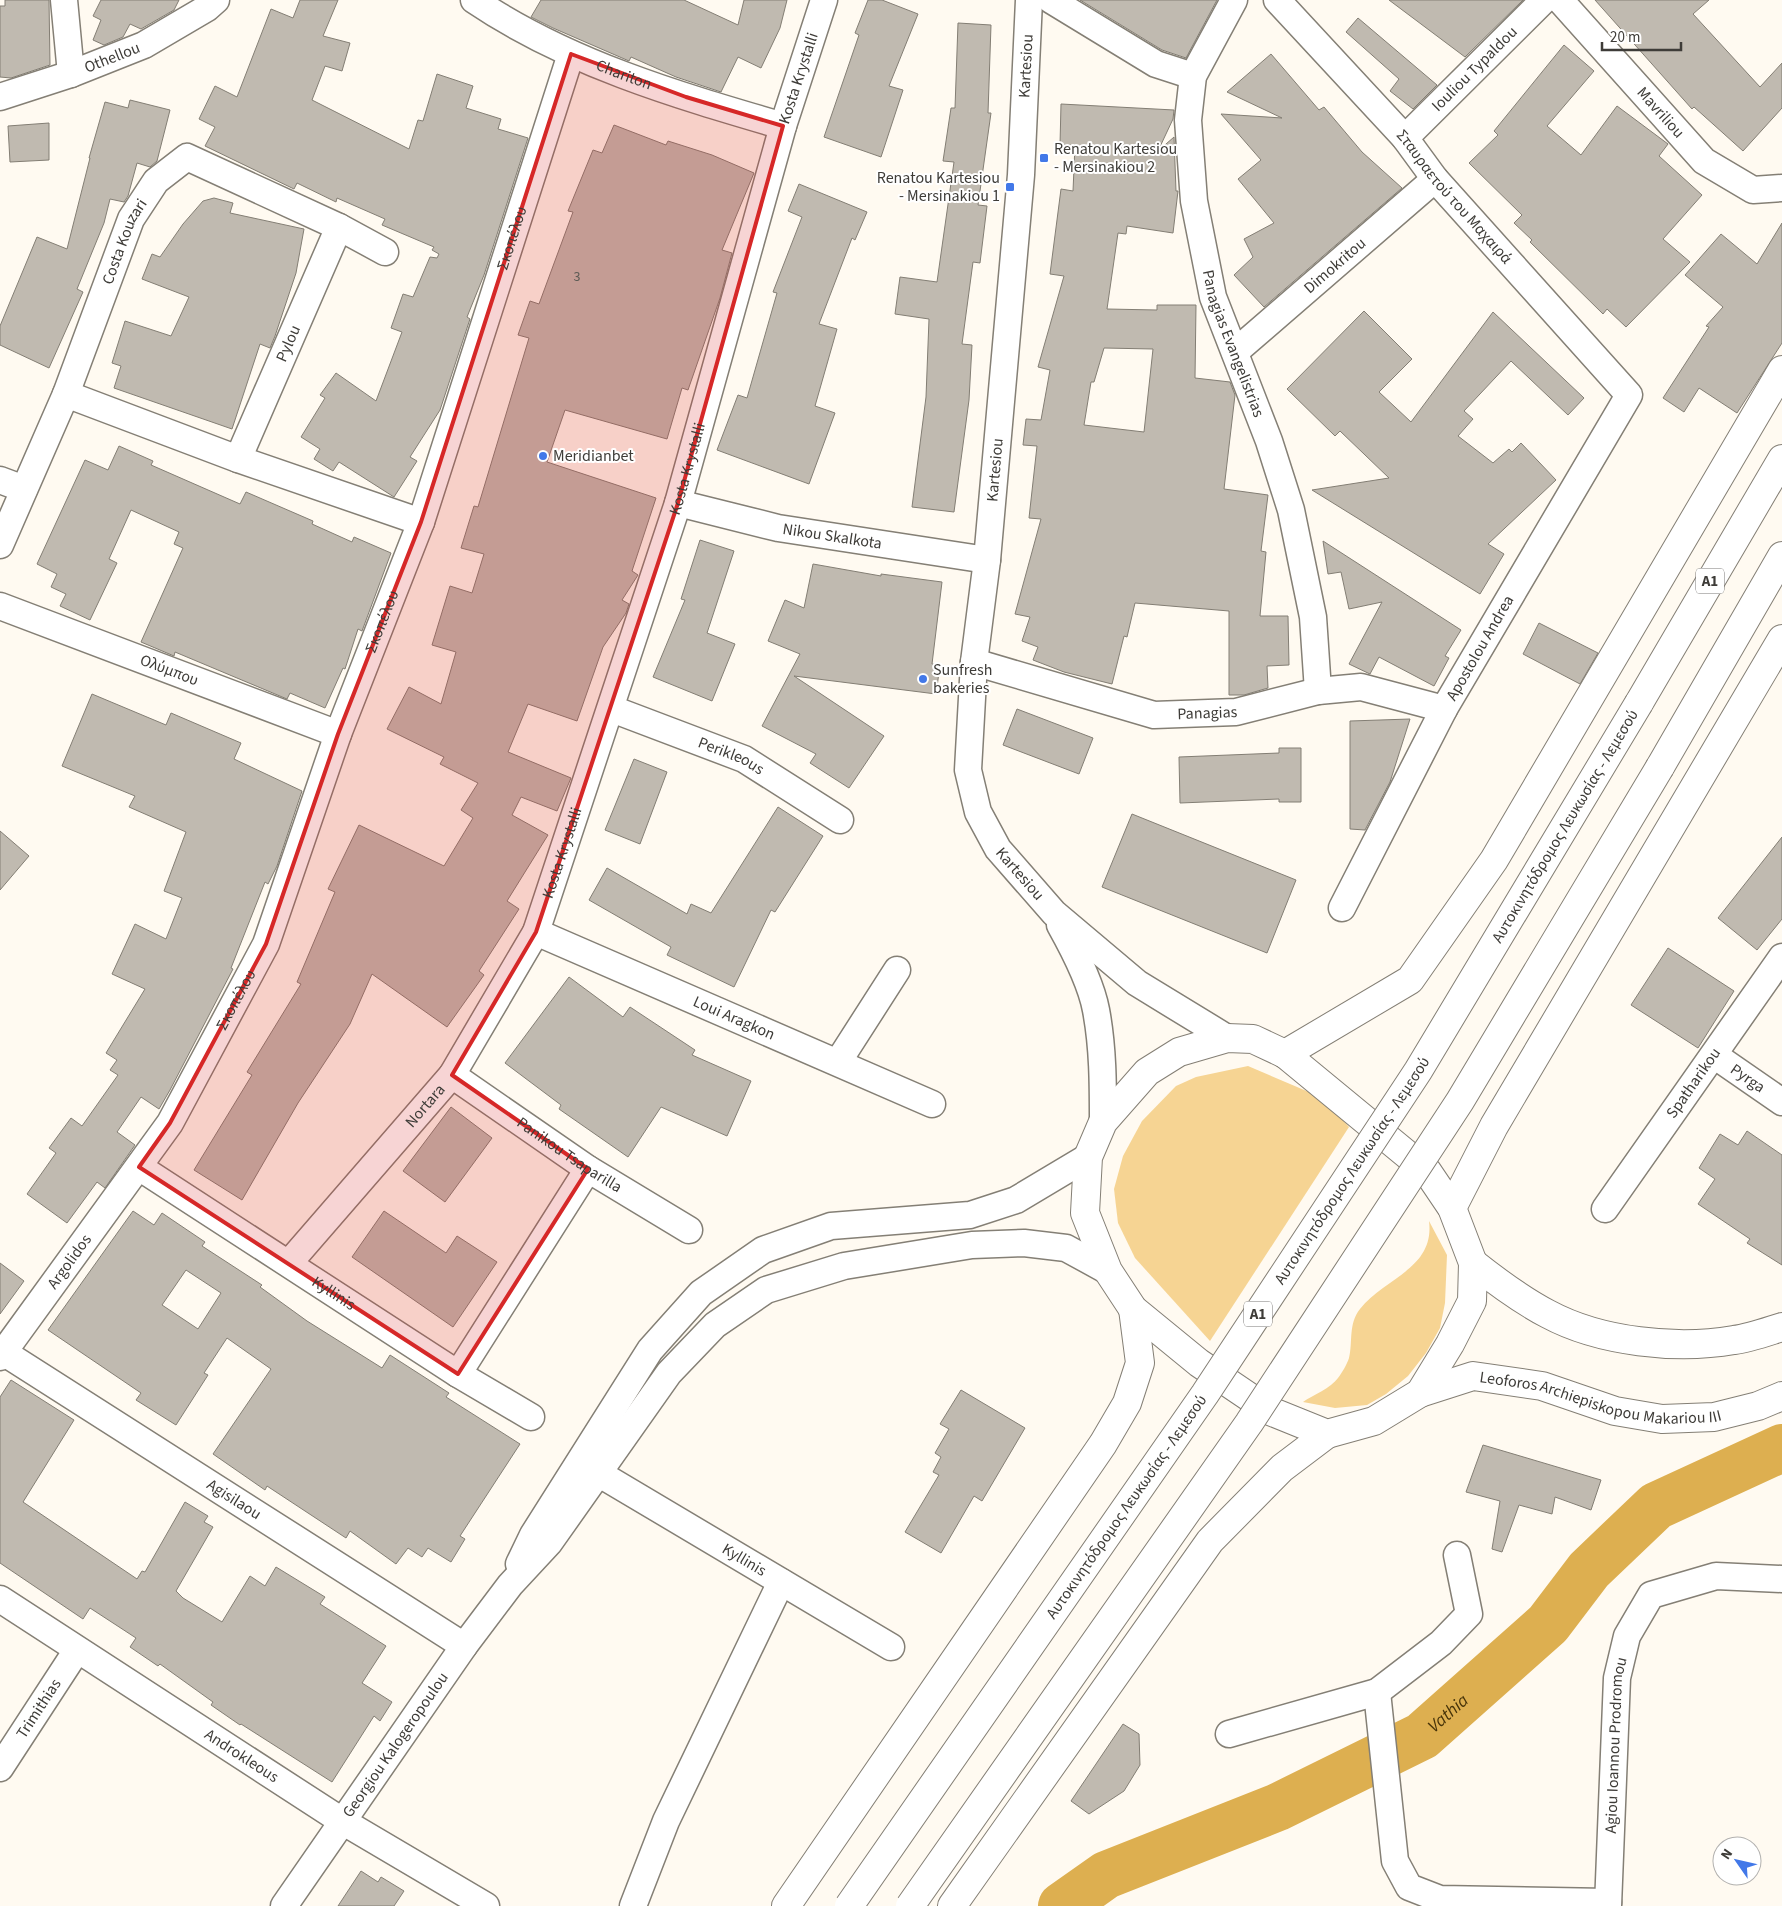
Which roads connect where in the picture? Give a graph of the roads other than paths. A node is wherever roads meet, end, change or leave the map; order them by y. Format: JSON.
{"nodes":[{"id":1,"x":64,"y":0,"type":"edge"},
{"id":2,"x":216,"y":0,"type":"edge"},
{"id":3,"x":474,"y":0,"type":"edge"},
{"id":4,"x":824,"y":0,"type":"edge"},
{"id":5,"x":1029,"y":0,"type":"edge"},
{"id":6,"x":1051,"y":0,"type":"edge"},
{"id":7,"x":1234,"y":0,"type":"edge"},
{"id":8,"x":1277,"y":0,"type":"edge"},
{"id":9,"x":1544,"y":0,"type":"edge"},
{"id":10,"x":1560,"y":0,"type":"edge"},
{"id":11,"x":571,"y":54,"type":"junction"},
{"id":12,"x":71,"y":74,"type":"junction"},
{"id":13,"x":1193,"y":76,"type":"junction"},
{"id":14,"x":0,"y":97,"type":"edge"},
{"id":15,"x":783,"y":126,"type":"junction"},
{"id":16,"x":1405,"y":138,"type":"junction"},
{"id":17,"x":1435,"y":179,"type":"junction"},
{"id":18,"x":1782,"y":188,"type":"edge"},
{"id":19,"x":339,"y":227,"type":"junction"},
{"id":20,"x":385,"y":252,"type":"dead end"},
{"id":21,"x":1235,"y":352,"type":"junction"},
{"id":22,"x":1782,"y":370,"type":"edge"},
{"id":23,"x":66,"y":394,"type":"junction"},
{"id":24,"x":1629,"y":395,"type":"joint"},
{"id":25,"x":238,"y":459,"type":"junction"},
{"id":26,"x":1782,"y":459,"type":"edge"},
{"id":27,"x":0,"y":480,"type":"edge"},
{"id":28,"x":24,"y":489,"type":"junction"},
{"id":29,"x":678,"y":503,"type":"junction"},
{"id":30,"x":421,"y":522,"type":"junction"},
{"id":31,"x":0,"y":546,"type":"edge"},
{"id":32,"x":1782,"y":556,"type":"edge"},
{"id":33,"x":987,"y":560,"type":"junction"},
{"id":34,"x":0,"y":606,"type":"edge"},
{"id":35,"x":1782,"y":639,"type":"edge"},
{"id":36,"x":974,"y":662,"type":"junction"},
{"id":37,"x":1318,"y":691,"type":"junction"},
{"id":38,"x":612,"y":709,"type":"junction"},
{"id":39,"x":1444,"y":709,"type":"junction"},
{"id":40,"x":338,"y":734,"type":"junction"},
{"id":41,"x":840,"y":820,"type":"dead end"},
{"id":42,"x":1342,"y":908,"type":"dead end"},
{"id":43,"x":1054,"y":913,"type":"junction"},
{"id":44,"x":536,"y":932,"type":"junction"},
{"id":45,"x":1782,"y":956,"type":"edge"},
{"id":46,"x":897,"y":970,"type":"dead end"},
{"id":47,"x":1227,"y":1038,"type":"junction"},
{"id":48,"x":1285,"y":1054,"type":"junction"},
{"id":49,"x":1714,"y":1055,"type":"junction"},
{"id":50,"x":838,"y":1062,"type":"junction"},
{"id":51,"x":452,"y":1075,"type":"junction"},
{"id":52,"x":1782,"y":1102,"type":"edge"},
{"id":53,"x":932,"y":1104,"type":"dead end"},
{"id":54,"x":1104,"y":1122,"type":"junction"},
{"id":55,"x":1088,"y":1157,"type":"junction"},
{"id":56,"x":139,"y":1167,"type":"junction"},
{"id":57,"x":588,"y":1168,"type":"junction"},
{"id":58,"x":1452,"y":1208,"type":"junction"},
{"id":59,"x":1605,"y":1209,"type":"dead end"},
{"id":60,"x":689,"y":1230,"type":"dead end"},
{"id":61,"x":1473,"y":1263,"type":"junction"},
{"id":62,"x":289,"y":1264,"type":"junction"},
{"id":63,"x":1108,"y":1271,"type":"junction"},
{"id":64,"x":1133,"y":1309,"type":"junction"},
{"id":65,"x":1782,"y":1327,"type":"edge"},
{"id":66,"x":1,"y":1354,"type":"edge"},
{"id":67,"x":458,"y":1374,"type":"junction"},
{"id":68,"x":1420,"y":1393,"type":"junction"},
{"id":69,"x":1782,"y":1396,"type":"edge"},
{"id":70,"x":531,"y":1417,"type":"dead end"},
{"id":71,"x":1327,"y":1434,"type":"junction"},
{"id":72,"x":598,"y":1473,"type":"junction"},
{"id":73,"x":1457,"y":1555,"type":"dead end"},
{"id":74,"x":1782,"y":1579,"type":"edge"},
{"id":75,"x":781,"y":1582,"type":"junction"},
{"id":76,"x":510,"y":1585,"type":"junction"},
{"id":77,"x":0,"y":1599,"type":"edge"},
{"id":78,"x":464,"y":1646,"type":"junction"},
{"id":79,"x":891,"y":1647,"type":"dead end"},
{"id":80,"x":77,"y":1650,"type":"junction"},
{"id":81,"x":1377,"y":1692,"type":"junction"},
{"id":82,"x":1229,"y":1734,"type":"dead end"},
{"id":83,"x":0,"y":1768,"type":"edge"},
{"id":84,"x":342,"y":1821,"type":"junction"},
{"id":85,"x":1608,"y":1904,"type":"edge"},
{"id":86,"x":284,"y":1906,"type":"edge"},
{"id":87,"x":486,"y":1906,"type":"edge"},
{"id":88,"x":633,"y":1906,"type":"edge"},
{"id":89,"x":786,"y":1906,"type":"edge"},
{"id":90,"x":849,"y":1906,"type":"edge"},
{"id":91,"x":910,"y":1906,"type":"edge"},
{"id":92,"x":952,"y":1906,"type":"edge"}],
"edges":[{"from":1,"to":12,"type":"street"},
{"from":2,"to":12,"type":"street","name":"Othellou"},
{"from":3,"to":11,"type":"street","name":"Chariton"},
{"from":4,"to":15,"type":"street","name":"Kosta Krystalli"},
{"from":5,"to":33,"type":"street","name":"Kartesiou"},
{"from":6,"to":13,"type":"street"},
{"from":7,"to":13,"type":"street","name":"Panagias Evangelistrias"},
{"from":8,"to":16,"type":"street","name":"Σταυραετού του Μαχαιρά"},
{"from":9,"to":16,"type":"street","name":"Iouliou Typaldou"},
{"from":10,"to":18,"type":"street","name":"Mavriliou"},
{"from":11,"to":15,"type":"street","name":"Chariton"},
{"from":11,"to":30,"type":"street","name":"Σκοπέλου"},
{"from":12,"to":14,"type":"street","name":"Othellou"},
{"from":13,"to":21,"type":"street","name":"Panagias Evangelistrias"},
{"from":15,"to":29,"type":"street","name":"Kosta Krystalli"},
{"from":16,"to":17,"type":"street","name":"Σταυραετού του Μαχαιρά"},
{"from":17,"to":21,"type":"street","name":"Dimokritou"},
{"from":17,"to":24,"type":"street","name":"Σταυραετού του Μαχαιρά"},
{"from":19,"to":20,"type":"street","name":"Costa Kouzari"},
{"from":19,"to":23,"type":"street","name":"Costa Kouzari"},
{"from":19,"to":25,"type":"street","name":"Pylou"},
{"from":21,"to":37,"type":"street","name":"Panagias Evangelistrias"},
{"from":22,"to":48,"type":"main road"},
{"from":23,"to":25,"type":"street"},
{"from":23,"to":28,"type":"street","name":"Costa Kouzari"},
{"from":24,"to":39,"type":"street","name":"Apostolou Andrea"},
{"from":25,"to":30,"type":"street"},
{"from":26,"to":90,"type":"main road","name":"Αυτοκινητόδρομος Λευκωσίας - Λεμεσού","number":"A1","bridge":true},
{"from":27,"to":28,"type":"street"},
{"from":28,"to":31,"type":"street","name":"Costa Kouzari"},
{"from":29,"to":33,"type":"street","name":"Nikou Skalkota"},
{"from":29,"to":38,"type":"street","name":"Kosta Krystalli"},
{"from":30,"to":40,"type":"street","name":"Σκοπέλου"},
{"from":32,"to":91,"type":"main road","bridge":true},
{"from":33,"to":36,"type":"street","name":"Kartesiou"},
{"from":34,"to":40,"type":"street","name":"Ολύμπου"},
{"from":35,"to":58,"type":"main road"},
{"from":36,"to":37,"type":"street","name":"Panagias"},
{"from":36,"to":43,"type":"street","name":"Kartesiou"},
{"from":37,"to":39,"type":"street","name":"Panagias"},
{"from":38,"to":41,"type":"street","name":"Perikleous"},
{"from":38,"to":44,"type":"street","name":"Kosta Krystalli"},
{"from":39,"to":42,"type":"street","name":"Apostolou Andrea"},
{"from":40,"to":56,"type":"street","name":"Σκοπέλου"},
{"from":43,"to":47,"type":"street","name":"Kartesiou"},
{"from":43,"to":54,"type":"street","name":"Kartesiou"},
{"from":44,"to":50,"type":"street","name":"Loui Aragkon"},
{"from":44,"to":51,"type":"street","name":"Nortara"},
{"from":45,"to":49,"type":"street","name":"Spatharikou"},
{"from":46,"to":50,"type":"street"},
{"from":47,"to":48,"type":"main road"},
{"from":47,"to":54,"type":"main road"},
{"from":48,"to":58,"type":"main road"},
{"from":49,"to":52,"type":"street","name":"Pyrga"},
{"from":49,"to":59,"type":"street","name":"Spatharikou"},
{"from":50,"to":53,"type":"street","name":"Loui Aragkon"},
{"from":51,"to":57,"type":"street","name":"Panikou Tsaparilla"},
{"from":51,"to":62,"type":"street","name":"Nortara"},
{"from":54,"to":55,"type":"main road"},
{"from":55,"to":63,"type":"main road"},
{"from":55,"to":76,"type":"street"},
{"from":56,"to":62,"type":"street","name":"Kyllinis"},
{"from":56,"to":66,"type":"street","name":"Argolidos"},
{"from":57,"to":60,"type":"street","name":"Panikou Tsaparilla"},
{"from":57,"to":67,"type":"street"},
{"from":58,"to":61,"type":"main road"},
{"from":61,"to":65,"type":"main road"},
{"from":61,"to":68,"type":"main road"},
{"from":62,"to":67,"type":"street","name":"Kyllinis"},
{"from":63,"to":64,"type":"main road"},
{"from":63,"to":72,"type":"street"},
{"from":64,"to":71,"type":"main road"},
{"from":64,"to":89,"type":"main road"},
{"from":66,"to":78,"type":"street","name":"Agisilaou"},
{"from":67,"to":70,"type":"street","name":"Kyllinis"},
{"from":68,"to":69,"type":"main road","name":"Leoforos Archiepiskopou Makariou III"},
{"from":68,"to":71,"type":"main road"},
{"from":71,"to":92,"type":"main road"},
{"from":72,"to":75,"type":"street","name":"Kyllinis"},
{"from":72,"to":76,"type":"street"},
{"from":73,"to":81,"type":"street"},
{"from":74,"to":85,"type":"street","name":"Agiou Ioannou Prodromou"},
{"from":75,"to":79,"type":"street","name":"Kyllinis"},
{"from":75,"to":88,"type":"street"},
{"from":76,"to":78,"type":"street","name":"Georgiou Kalogeropoulou"},
{"from":77,"to":80,"type":"street","name":"Androkleous"},
{"from":78,"to":84,"type":"street","name":"Georgiou Kalogeropoulou"},
{"from":80,"to":83,"type":"street","name":"Trimithias"},
{"from":80,"to":84,"type":"street","name":"Androkleous"},
{"from":81,"to":82,"type":"street"},
{"from":81,"to":85,"type":"street","name":"Agiou Ioannou Prodromou"},
{"from":84,"to":86,"type":"street","name":"Georgiou Kalogeropoulou"},
{"from":84,"to":87,"type":"street","name":"Androkleous"}]}
